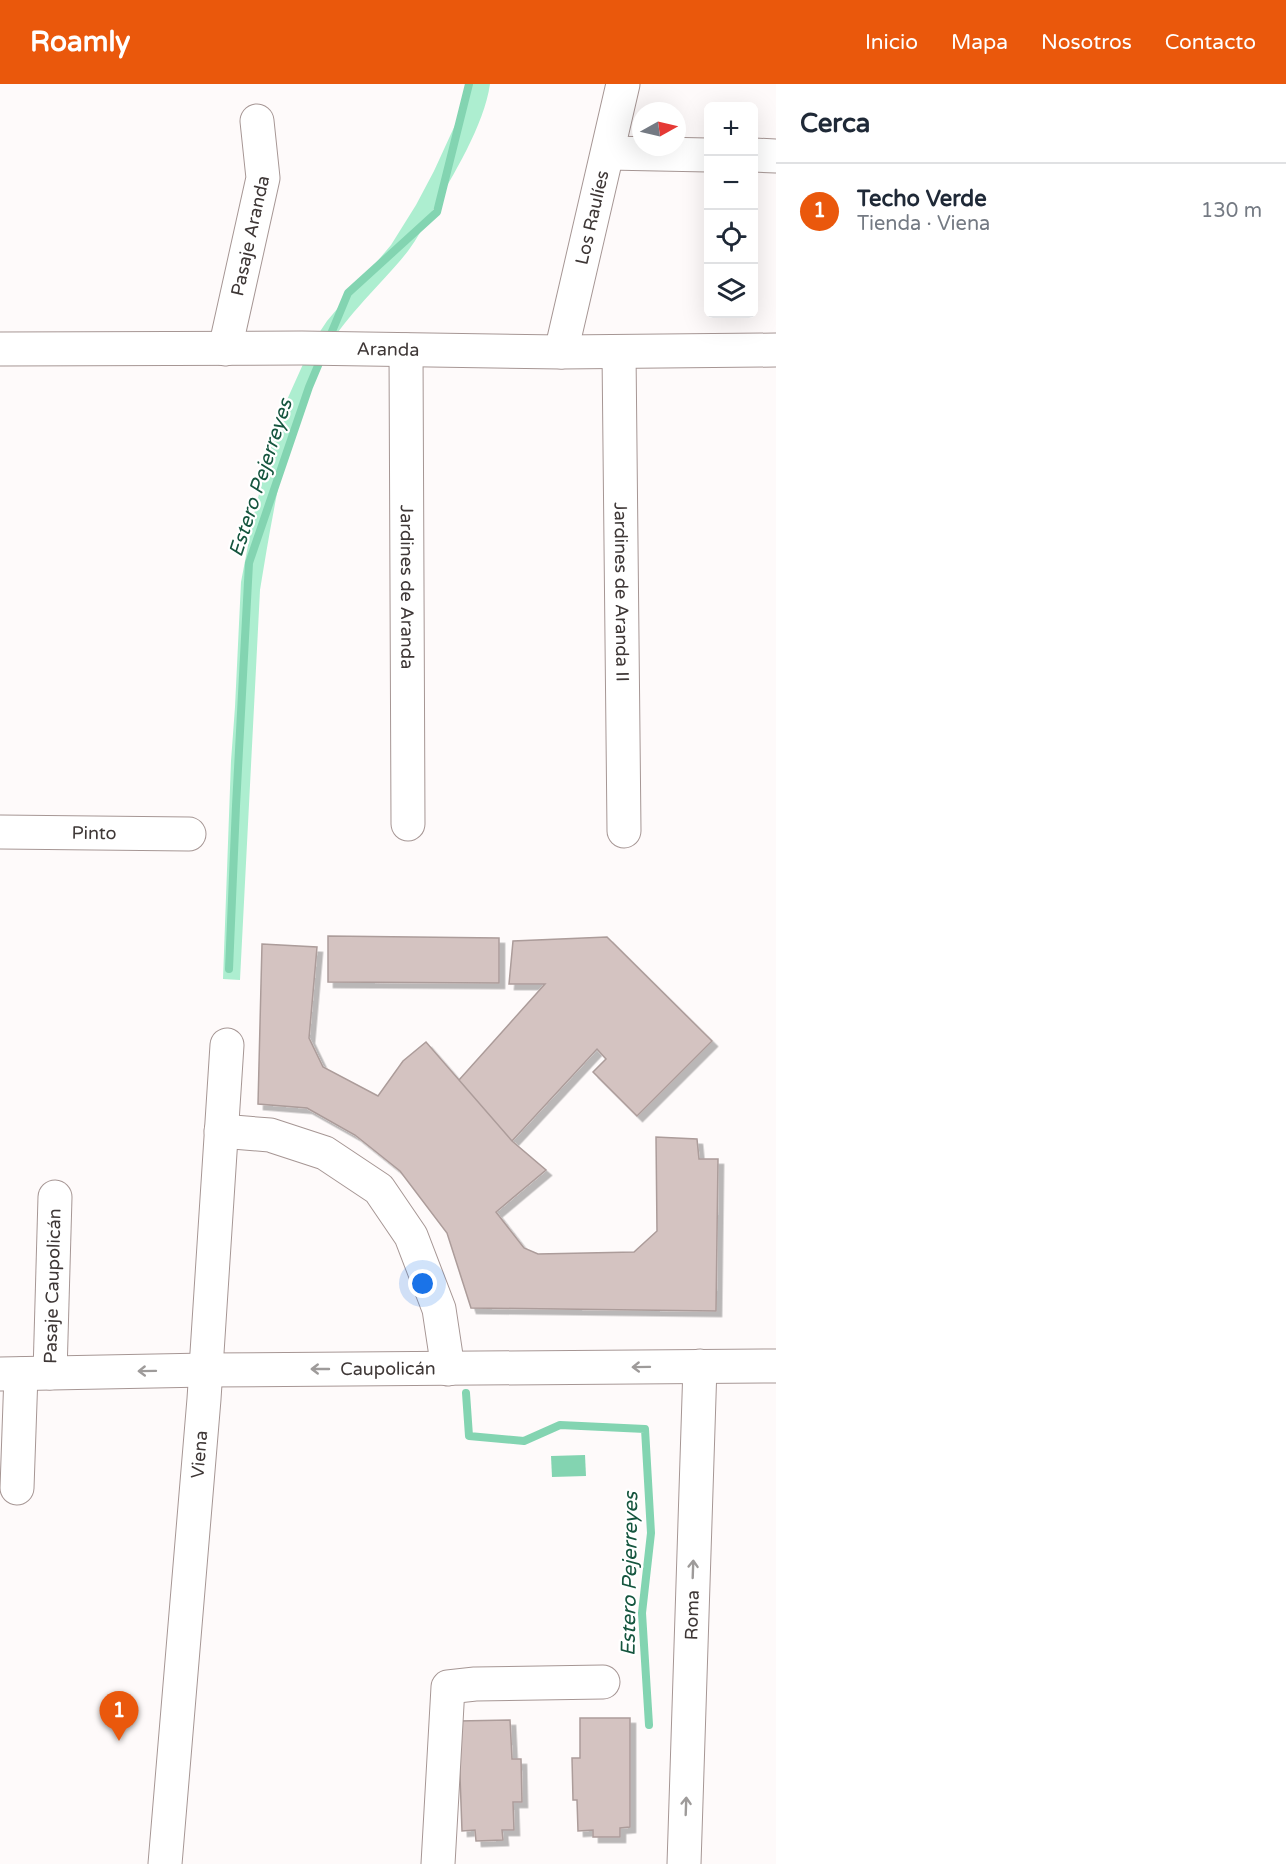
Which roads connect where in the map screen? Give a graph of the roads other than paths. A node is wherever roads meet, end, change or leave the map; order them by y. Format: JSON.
{"nodes":[{"id":1,"x":623,"y":84,"type":"edge"},
{"id":2,"x":257,"y":121,"type":"dead end"},
{"id":3,"x":608,"y":153,"type":"junction"},
{"id":4,"x":704,"y":155,"type":"edge"},
{"id":5,"x":758,"y":155,"type":"edge"},
{"id":6,"x":776,"y":156,"type":"edge"},
{"id":7,"x":0,"y":349,"type":"edge"},
{"id":8,"x":225,"y":349,"type":"junction"},
{"id":9,"x":406,"y":350,"type":"junction"},
{"id":10,"x":776,"y":350,"type":"edge"},
{"id":11,"x":561,"y":352,"type":"junction"},
{"id":12,"x":619,"y":352,"type":"junction"},
{"id":13,"x":408,"y":824,"type":"dead end"},
{"id":14,"x":624,"y":831,"type":"dead end"},
{"id":15,"x":0,"y":832,"type":"edge"},
{"id":16,"x":189,"y":834,"type":"dead end"},
{"id":17,"x":227,"y":1045,"type":"dead end"},
{"id":18,"x":221,"y":1131,"type":"junction"},
{"id":19,"x":55,"y":1197,"type":"dead end"},
{"id":20,"x":700,"y":1366,"type":"junction"},
{"id":21,"x":776,"y":1366,"type":"edge"},
{"id":22,"x":448,"y":1369,"type":"junction"},
{"id":23,"x":206,"y":1370,"type":"junction"},
{"id":24,"x":23,"y":1374,"type":"edge"},
{"id":25,"x":17,"y":1488,"type":"dead end"},
{"id":26,"x":603,"y":1682,"type":"dead end"},
{"id":27,"x":165,"y":1864,"type":"edge"},
{"id":28,"x":438,"y":1864,"type":"edge"},
{"id":29,"x":684,"y":1864,"type":"edge"}],
"edges":[{"from":1,"to":3,"type":"street","name":"Los Raulíes"},
{"from":2,"to":8,"type":"street","name":"Pasaje Aranda"},
{"from":3,"to":4,"type":"street"},
{"from":3,"to":11,"type":"street","name":"Los Raulíes"},
{"from":5,"to":6,"type":"street"},
{"from":7,"to":8,"type":"street","name":"Aranda"},
{"from":8,"to":9,"type":"street","name":"Aranda"},
{"from":9,"to":11,"type":"street","name":"Aranda"},
{"from":9,"to":13,"type":"street","name":"Jardines de Aranda"},
{"from":10,"to":12,"type":"street","name":"Aranda"},
{"from":11,"to":12,"type":"street","name":"Aranda"},
{"from":12,"to":14,"type":"street","name":"Jardines de Aranda II"},
{"from":15,"to":16,"type":"street","name":"Pinto"},
{"from":17,"to":18,"type":"street","name":"Viena"},
{"from":18,"to":22,"type":"street"},
{"from":18,"to":23,"type":"street","name":"Viena"},
{"from":19,"to":24,"type":"street","name":"Pasaje Caupolicán"},
{"from":20,"to":21,"type":"street","name":"Caupolicán"},
{"from":20,"to":22,"type":"street","name":"Caupolicán","one_way":true},
{"from":29,"to":20,"type":"street","name":"Roma","one_way":true},
{"from":22,"to":23,"type":"street","name":"Caupolicán","one_way":true},
{"from":23,"to":24,"type":"street","name":"Caupolicán","one_way":true},
{"from":23,"to":27,"type":"street","name":"Viena"},
{"from":24,"to":25,"type":"street","name":"Pasaje Caupolicán"},
{"from":26,"to":28,"type":"street"}]}
